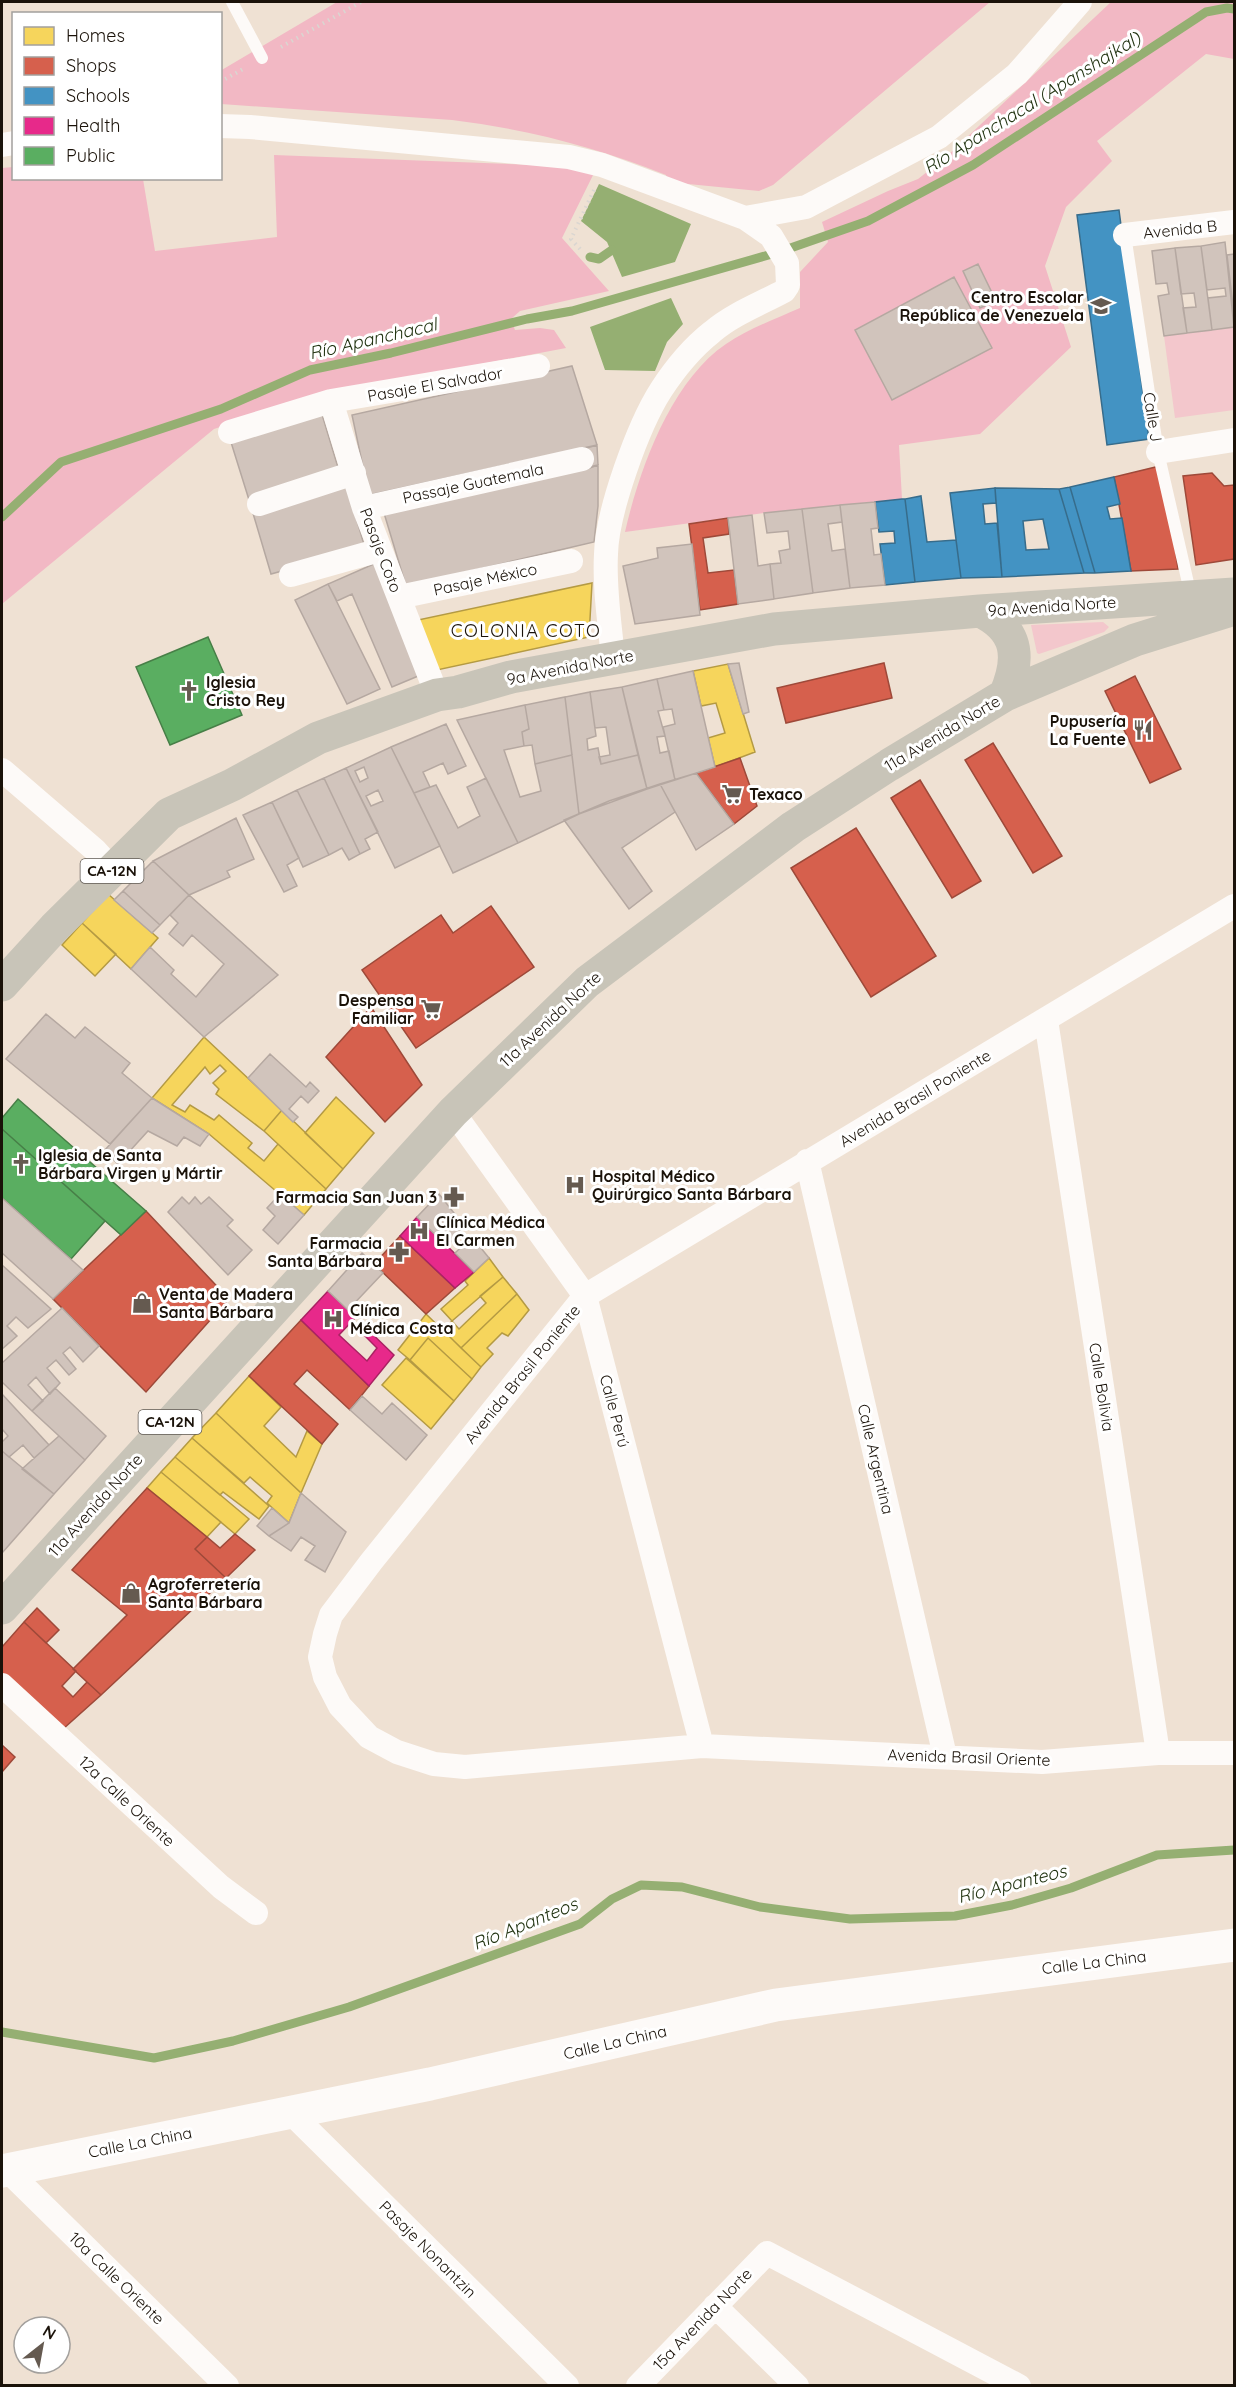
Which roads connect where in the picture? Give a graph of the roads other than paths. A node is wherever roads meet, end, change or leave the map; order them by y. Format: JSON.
{"nodes":[{"id":1,"x":232,"y":2,"type":"edge"},
{"id":2,"x":1080,"y":2,"type":"edge"},
{"id":3,"x":262,"y":58,"type":"road end"},
{"id":4,"x":222,"y":126,"type":"edge"},
{"id":5,"x":746,"y":218,"type":"junction"},
{"id":6,"x":1234,"y":222,"type":"edge"},
{"id":7,"x":1125,"y":235,"type":"joint"},
{"id":8,"x":538,"y":366,"type":"dead end"},
{"id":9,"x":331,"y":402,"type":"junction"},
{"id":10,"x":230,"y":432,"type":"dead end"},
{"id":11,"x":1234,"y":440,"type":"edge"},
{"id":12,"x":1158,"y":452,"type":"junction"},
{"id":13,"x":582,"y":459,"type":"dead end"},
{"id":14,"x":354,"y":473,"type":"junction"},
{"id":15,"x":259,"y":504,"type":"dead end"},
{"id":16,"x":364,"y":508,"type":"junction"},
{"id":17,"x":380,"y":550,"type":"junction"},
{"id":18,"x":571,"y":561,"type":"dead end"},
{"id":19,"x":291,"y":574,"type":"dead end"},
{"id":20,"x":1234,"y":594,"type":"edge"},
{"id":21,"x":1191,"y":596,"type":"junction"},
{"id":22,"x":399,"y":597,"type":"junction"},
{"id":23,"x":1234,"y":609,"type":"edge"},
{"id":24,"x":980,"y":611,"type":"junction"},
{"id":25,"x":613,"y":659,"type":"junction"},
{"id":26,"x":438,"y":695,"type":"junction"},
{"id":27,"x":1005,"y":695,"type":"junction"},
{"id":28,"x":2,"y":770,"type":"edge"},
{"id":29,"x":113,"y":870,"type":"junction"},
{"id":30,"x":1234,"y":906,"type":"edge"},
{"id":31,"x":2,"y":985,"type":"edge"},
{"id":32,"x":1046,"y":1020,"type":"junction"},
{"id":33,"x":453,"y":1112,"type":"junction"},
{"id":34,"x":807,"y":1161,"type":"junction"},
{"id":35,"x":585,"y":1296,"type":"junction"},
{"id":36,"x":2,"y":1608,"type":"edge"},
{"id":37,"x":2,"y":1685,"type":"edge"},
{"id":38,"x":702,"y":1746,"type":"junction"},
{"id":39,"x":1158,"y":1753,"type":"junction"},
{"id":40,"x":1234,"y":1753,"type":"edge"},
{"id":41,"x":945,"y":1756,"type":"junction"},
{"id":42,"x":256,"y":1913,"type":"dead end"},
{"id":43,"x":1234,"y":1945,"type":"edge"},
{"id":44,"x":290,"y":2112,"type":"junction"},
{"id":45,"x":4,"y":2171,"type":"edge"},
{"id":46,"x":715,"y":2306,"type":"junction"},
{"id":47,"x":227,"y":2385,"type":"edge"},
{"id":48,"x":567,"y":2385,"type":"edge"},
{"id":49,"x":638,"y":2385,"type":"edge"},
{"id":50,"x":797,"y":2385,"type":"edge"},
{"id":51,"x":1019,"y":2385,"type":"edge"}],
"edges":[{"from":1,"to":3,"type":"lane"},
{"from":2,"to":5,"type":"street"},
{"from":4,"to":5,"type":"street"},
{"from":5,"to":25,"type":"street"},
{"from":6,"to":7,"type":"street","name":"Avenida B"},
{"from":7,"to":12,"type":"lane","name":"Calle J"},
{"from":8,"to":9,"type":"street","name":"Pasaje El Salvador"},
{"from":9,"to":10,"type":"street","name":"Pasaje El Salvador"},
{"from":9,"to":14,"type":"street","name":"Pasaje Coto"},
{"from":11,"to":12,"type":"street"},
{"from":12,"to":21,"type":"lane","name":"Calle J"},
{"from":13,"to":16,"type":"street","name":"Passaje Guatemala"},
{"from":14,"to":15,"type":"street"},
{"from":14,"to":16,"type":"street","name":"Pasaje Coto"},
{"from":16,"to":17,"type":"street","name":"Pasaje Coto"},
{"from":17,"to":19,"type":"street"},
{"from":17,"to":22,"type":"street","name":"Pasaje Coto"},
{"from":18,"to":22,"type":"street","name":"Pasaje México"},
{"from":20,"to":21,"type":"main road","name":"9a Avenida Norte"},
{"from":21,"to":24,"type":"main road","name":"9a Avenida Norte"},
{"from":22,"to":26,"type":"street","name":"Pasaje Coto"},
{"from":23,"to":27,"type":"main road","name":"11a Avenida Norte"},
{"from":24,"to":25,"type":"main road","name":"9a Avenida Norte"},
{"from":24,"to":27,"type":"main road"},
{"from":25,"to":26,"type":"main road","name":"9a Avenida Norte"},
{"from":26,"to":29,"type":"main road","name":"9a Avenida Norte","number":"CA-12N"},
{"from":27,"to":33,"type":"main road","name":"11a Avenida Norte"},
{"from":28,"to":29,"type":"street"},
{"from":29,"to":31,"type":"main road","name":"9a Avenida Norte","number":"CA-12N"},
{"from":30,"to":32,"type":"street","name":"Avenida Brasil Poniente"},
{"from":32,"to":34,"type":"street","name":"Avenida Brasil Poniente"},
{"from":32,"to":39,"type":"street","name":"Calle Bolivia"},
{"from":33,"to":35,"type":"street","name":"Calle Perú"},
{"from":33,"to":36,"type":"main road","name":"11a Avenida Norte","number":"CA-12N"},
{"from":34,"to":35,"type":"street","name":"Avenida Brasil Poniente"},
{"from":34,"to":41,"type":"street","name":"Calle Argentina"},
{"from":35,"to":38,"type":"street","name":"Calle Perú"},
{"from":35,"to":38,"type":"street","name":"Avenida Brasil Poniente"},
{"from":37,"to":42,"type":"street","name":"12a Calle Oriente"},
{"from":38,"to":41,"type":"street","name":"Avenida Brasil Oriente"},
{"from":39,"to":40,"type":"street","name":"Avenida Brasil Oriente"},
{"from":39,"to":41,"type":"street","name":"Avenida Brasil Oriente"},
{"from":43,"to":44,"type":"main road","name":"Calle La China"},
{"from":44,"to":45,"type":"main road","name":"Calle La China"},
{"from":44,"to":48,"type":"street","name":"Pasaje Nonantzin"},
{"from":45,"to":47,"type":"street","name":"10a Calle Oriente"},
{"from":46,"to":49,"type":"street","name":"15a Avenida Norte"},
{"from":46,"to":50,"type":"street"},
{"from":46,"to":51,"type":"street","name":"15a Avenida Norte"}]}
